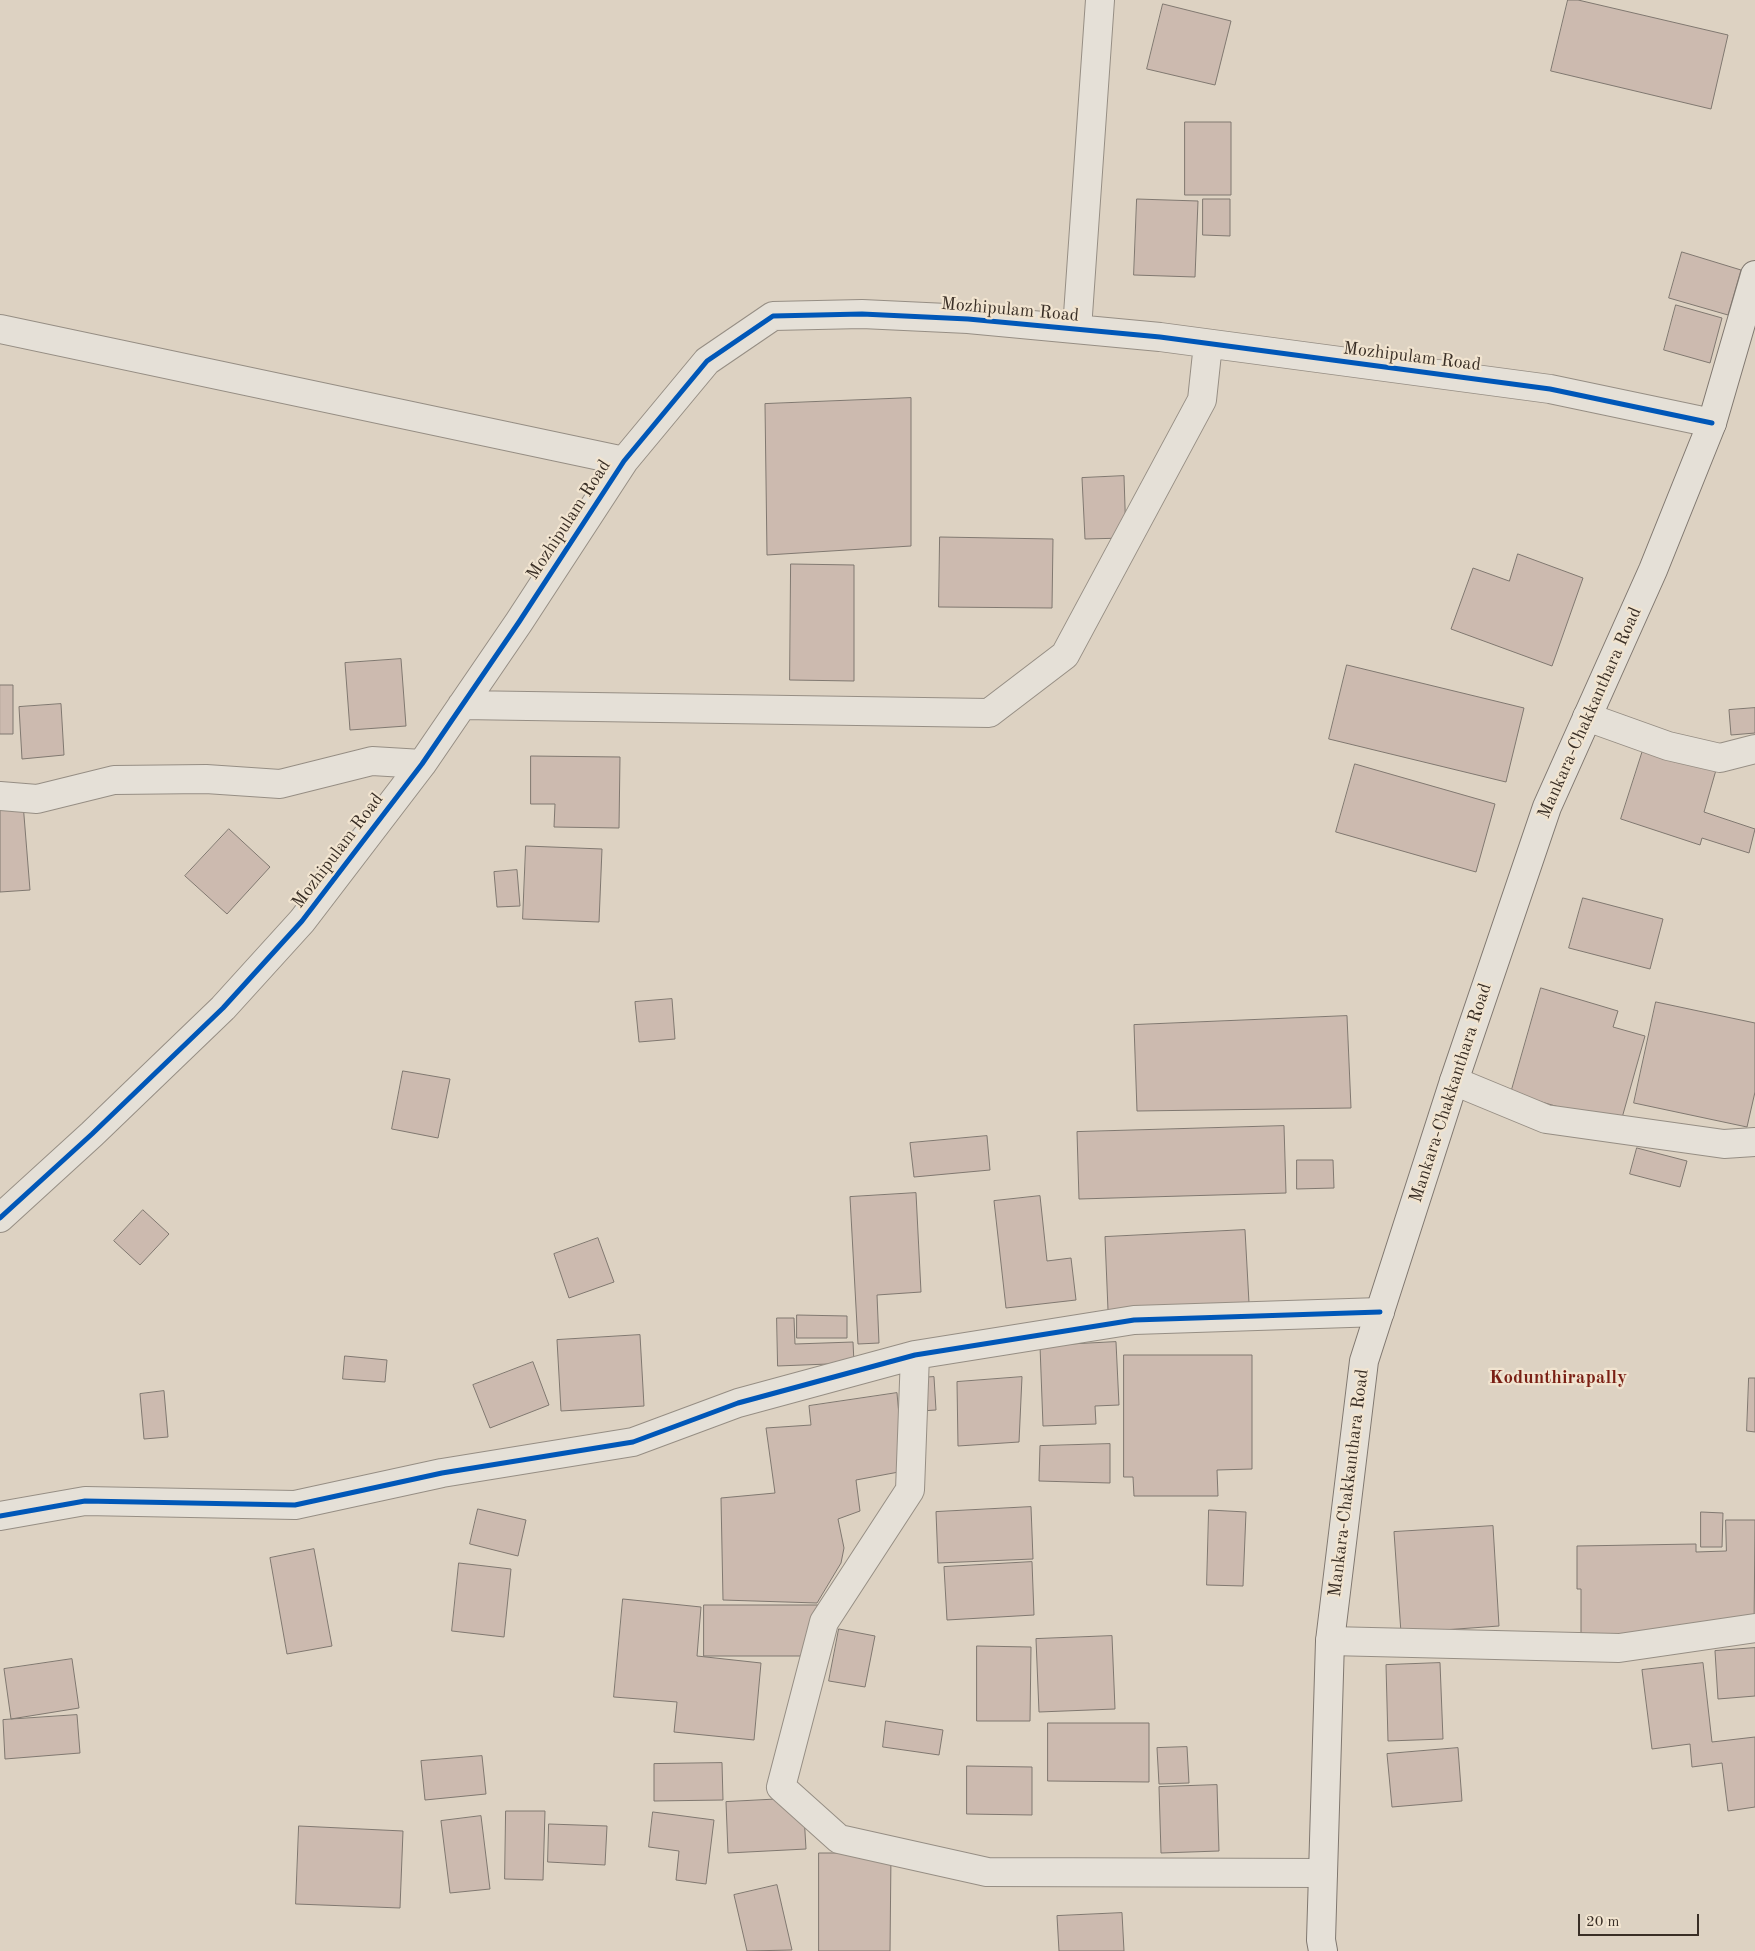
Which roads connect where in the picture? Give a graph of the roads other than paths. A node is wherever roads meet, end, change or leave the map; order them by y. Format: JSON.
{"nodes":[{"id":1,"x":1100,"y":0,"type":"edge"},
{"id":2,"x":1755,"y":275,"type":"edge"},
{"id":3,"x":0,"y":329,"type":"edge"},
{"id":4,"x":1077,"y":330,"type":"junction"},
{"id":5,"x":1208,"y":344,"type":"junction"},
{"id":6,"x":1712,"y":423,"type":"junction"},
{"id":7,"x":624,"y":461,"type":"junction"},
{"id":8,"x":462,"y":704,"type":"junction"},
{"id":9,"x":1587,"y":717,"type":"junction"},
{"id":10,"x":1755,"y":749,"type":"edge"},
{"id":11,"x":422,"y":764,"type":"junction"},
{"id":12,"x":0,"y":796,"type":"edge"},
{"id":13,"x":1454,"y":1081,"type":"junction"},
{"id":14,"x":1755,"y":1142,"type":"edge"},
{"id":15,"x":0,"y":1218,"type":"edge"},
{"id":16,"x":1380,"y":1312,"type":"junction"},
{"id":17,"x":915,"y":1355,"type":"junction"},
{"id":18,"x":0,"y":1516,"type":"edge"},
{"id":19,"x":1755,"y":1628,"type":"edge"},
{"id":20,"x":1330,"y":1641,"type":"junction"},
{"id":21,"x":1323,"y":1873,"type":"junction"},
{"id":22,"x":1323,"y":1951,"type":"edge"}],
"edges":[{"from":1,"to":4,"type":"street"},
{"from":2,"to":6,"type":"street","name":"Mankara-Chakkanthara Road"},
{"from":3,"to":7,"type":"street"},
{"from":4,"to":5,"type":"street","name":"Mozhipulam Road"},
{"from":4,"to":7,"type":"street","name":"Mozhipulam Road"},
{"from":5,"to":6,"type":"street","name":"Mozhipulam Road"},
{"from":5,"to":8,"type":"street"},
{"from":6,"to":9,"type":"street","name":"Mankara-Chakkanthara Road"},
{"from":7,"to":8,"type":"street","name":"Mozhipulam Road"},
{"from":8,"to":11,"type":"street","name":"Mozhipulam Road"},
{"from":9,"to":10,"type":"street"},
{"from":9,"to":13,"type":"street","name":"Mankara-Chakkanthara Road"},
{"from":11,"to":12,"type":"street"},
{"from":11,"to":15,"type":"street","name":"Mozhipulam Road"},
{"from":13,"to":14,"type":"street"},
{"from":13,"to":16,"type":"street","name":"Mankara-Chakkanthara Road"},
{"from":16,"to":17,"type":"street"},
{"from":16,"to":20,"type":"street","name":"Mankara-Chakkanthara Road"},
{"from":17,"to":18,"type":"street"},
{"from":17,"to":21,"type":"street"},
{"from":19,"to":20,"type":"street"},
{"from":20,"to":21,"type":"street","name":"Mankara-Chakkanthara Road"},
{"from":21,"to":22,"type":"street","name":"Mankara-Chakkanthara Road"}]}
